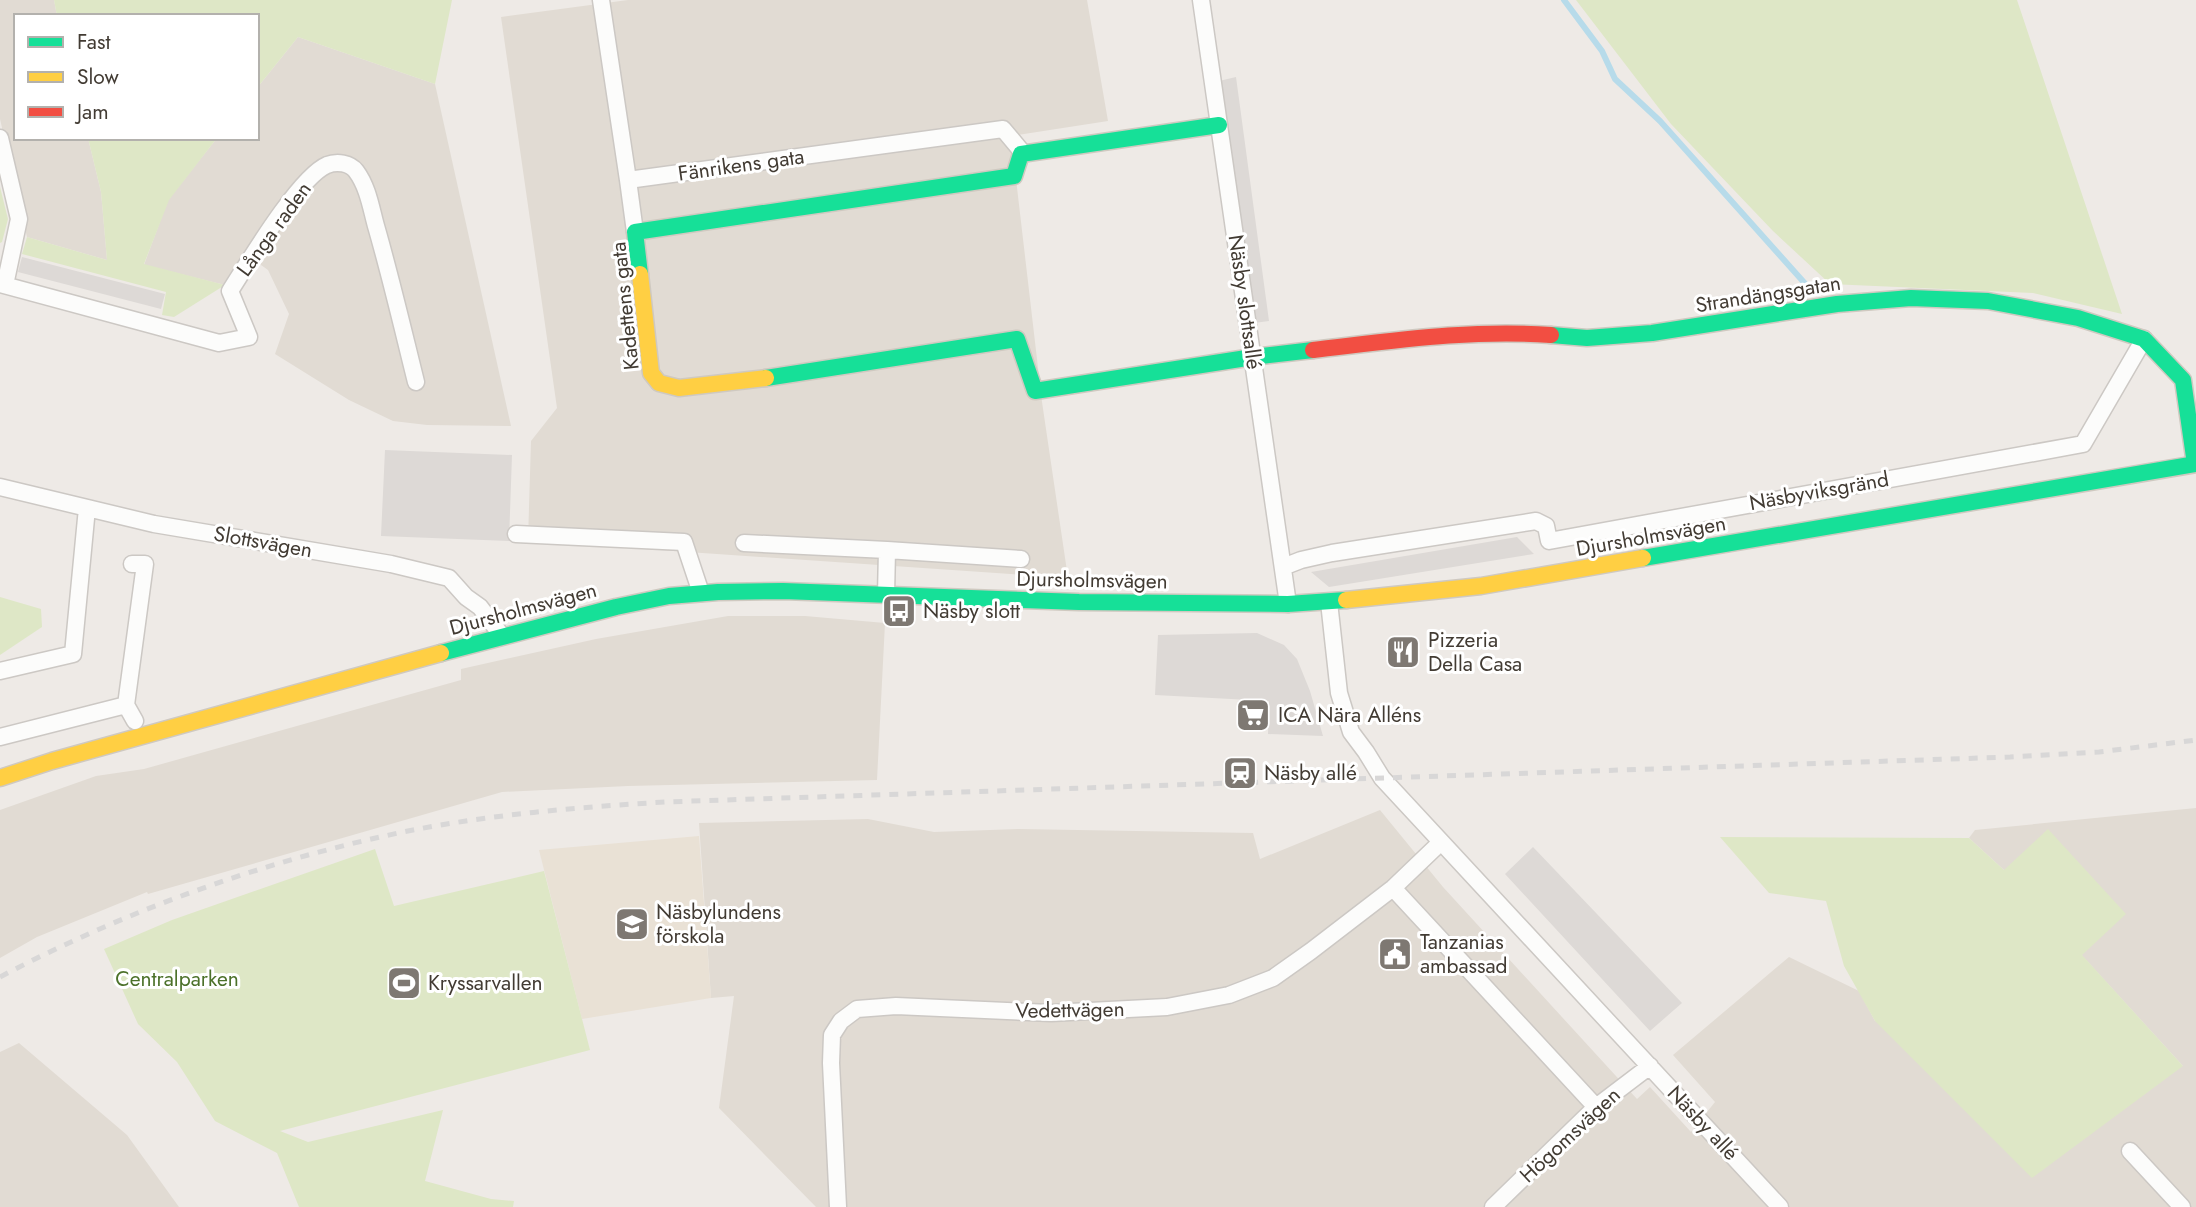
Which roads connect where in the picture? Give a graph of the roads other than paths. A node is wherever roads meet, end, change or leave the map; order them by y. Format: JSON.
{"nodes":[{"id":1,"x":601,"y":0,"type":"edge"},
{"id":2,"x":1201,"y":0,"type":"edge"},
{"id":3,"x":1219,"y":125,"type":"junction"},
{"id":4,"x":0,"y":138,"type":"edge"},
{"id":5,"x":1023,"y":153,"type":"junction"},
{"id":6,"x":628,"y":180,"type":"junction"},
{"id":7,"x":635,"y":232,"type":"junction"},
{"id":8,"x":2,"y":284,"type":"edge"},
{"id":9,"x":2144,"y":339,"type":"junction"},
{"id":10,"x":1252,"y":357,"type":"junction"},
{"id":11,"x":416,"y":382,"type":"dead end"},
{"id":12,"x":2196,"y":464,"type":"edge"},
{"id":13,"x":0,"y":487,"type":"edge"},
{"id":14,"x":87,"y":509,"type":"junction"},
{"id":15,"x":516,"y":534,"type":"dead end"},
{"id":16,"x":744,"y":543,"type":"dead end"},
{"id":17,"x":887,"y":550,"type":"junction"},
{"id":18,"x":1021,"y":559,"type":"dead end"},
{"id":19,"x":132,"y":565,"type":"dead end"},
{"id":20,"x":1283,"y":567,"type":"junction"},
{"id":21,"x":701,"y":593,"type":"junction"},
{"id":22,"x":886,"y":595,"type":"junction"},
{"id":23,"x":1329,"y":602,"type":"junction"},
{"id":24,"x":1288,"y":604,"type":"junction"},
{"id":25,"x":502,"y":636,"type":"junction"},
{"id":26,"x":0,"y":671,"type":"edge"},
{"id":27,"x":126,"y":705,"type":"junction"},
{"id":28,"x":135,"y":722,"type":"dead end"},
{"id":29,"x":0,"y":737,"type":"edge"},
{"id":30,"x":0,"y":778,"type":"edge"},
{"id":31,"x":1440,"y":843,"type":"junction"},
{"id":32,"x":1393,"y":888,"type":"junction"},
{"id":33,"x":1650,"y":1066,"type":"junction"},
{"id":34,"x":1596,"y":1107,"type":"junction"},
{"id":35,"x":2130,"y":1151,"type":"dead end"},
{"id":36,"x":838,"y":1207,"type":"edge"},
{"id":37,"x":1493,"y":1207,"type":"edge"},
{"id":38,"x":1780,"y":1207,"type":"edge"},
{"id":39,"x":2182,"y":1207,"type":"edge"}],
"edges":[{"from":1,"to":6,"type":"street"},
{"from":2,"to":3,"type":"street","name":"Näsby slottsallé"},
{"from":3,"to":5,"type":"street"},
{"from":3,"to":10,"type":"street","name":"Näsby slottsallé"},
{"from":4,"to":8,"type":"street","name":"Långa raden"},
{"from":5,"to":6,"type":"street","name":"Fänrikens gata"},
{"from":5,"to":7,"type":"street","name":"Kadettens gata"},
{"from":6,"to":7,"type":"street"},
{"from":7,"to":10,"type":"street","name":"Kadettens gata"},
{"from":8,"to":11,"type":"street","name":"Långa raden"},
{"from":9,"to":10,"type":"street","name":"Strandängsgatan"},
{"from":9,"to":12,"type":"street","name":"Strandängsgatan"},
{"from":9,"to":20,"type":"street","name":"Näsbyviksgränd"},
{"from":10,"to":20,"type":"street","name":"Näsby slottsallé"},
{"from":12,"to":23,"type":"street","name":"Djursholmsvägen"},
{"from":13,"to":14,"type":"street","name":"Slottsvägen"},
{"from":14,"to":25,"type":"street","name":"Slottsvägen"},
{"from":14,"to":26,"type":"street"},
{"from":15,"to":21,"type":"street"},
{"from":16,"to":17,"type":"street"},
{"from":17,"to":18,"type":"street"},
{"from":17,"to":22,"type":"street"},
{"from":19,"to":27,"type":"street"},
{"from":20,"to":24,"type":"street","name":"Näsby slottsallé"},
{"from":21,"to":22,"type":"street","name":"Djursholmsvägen"},
{"from":21,"to":25,"type":"street","name":"Djursholmsvägen"},
{"from":22,"to":24,"type":"street","name":"Djursholmsvägen"},
{"from":23,"to":24,"type":"street","name":"Djursholmsvägen"},
{"from":23,"to":31,"type":"street","name":"Näsby allé"},
{"from":25,"to":30,"type":"street","name":"Djursholmsvägen"},
{"from":27,"to":28,"type":"street"},
{"from":27,"to":29,"type":"street"},
{"from":31,"to":32,"type":"street","name":"Vedettvägen"},
{"from":31,"to":33,"type":"street","name":"Näsby allé"},
{"from":32,"to":34,"type":"street"},
{"from":32,"to":36,"type":"street","name":"Vedettvägen"},
{"from":33,"to":34,"type":"street","name":"Högomsvägen"},
{"from":33,"to":38,"type":"street","name":"Näsby allé"},
{"from":34,"to":37,"type":"street","name":"Högomsvägen"},
{"from":35,"to":39,"type":"street"}]}
